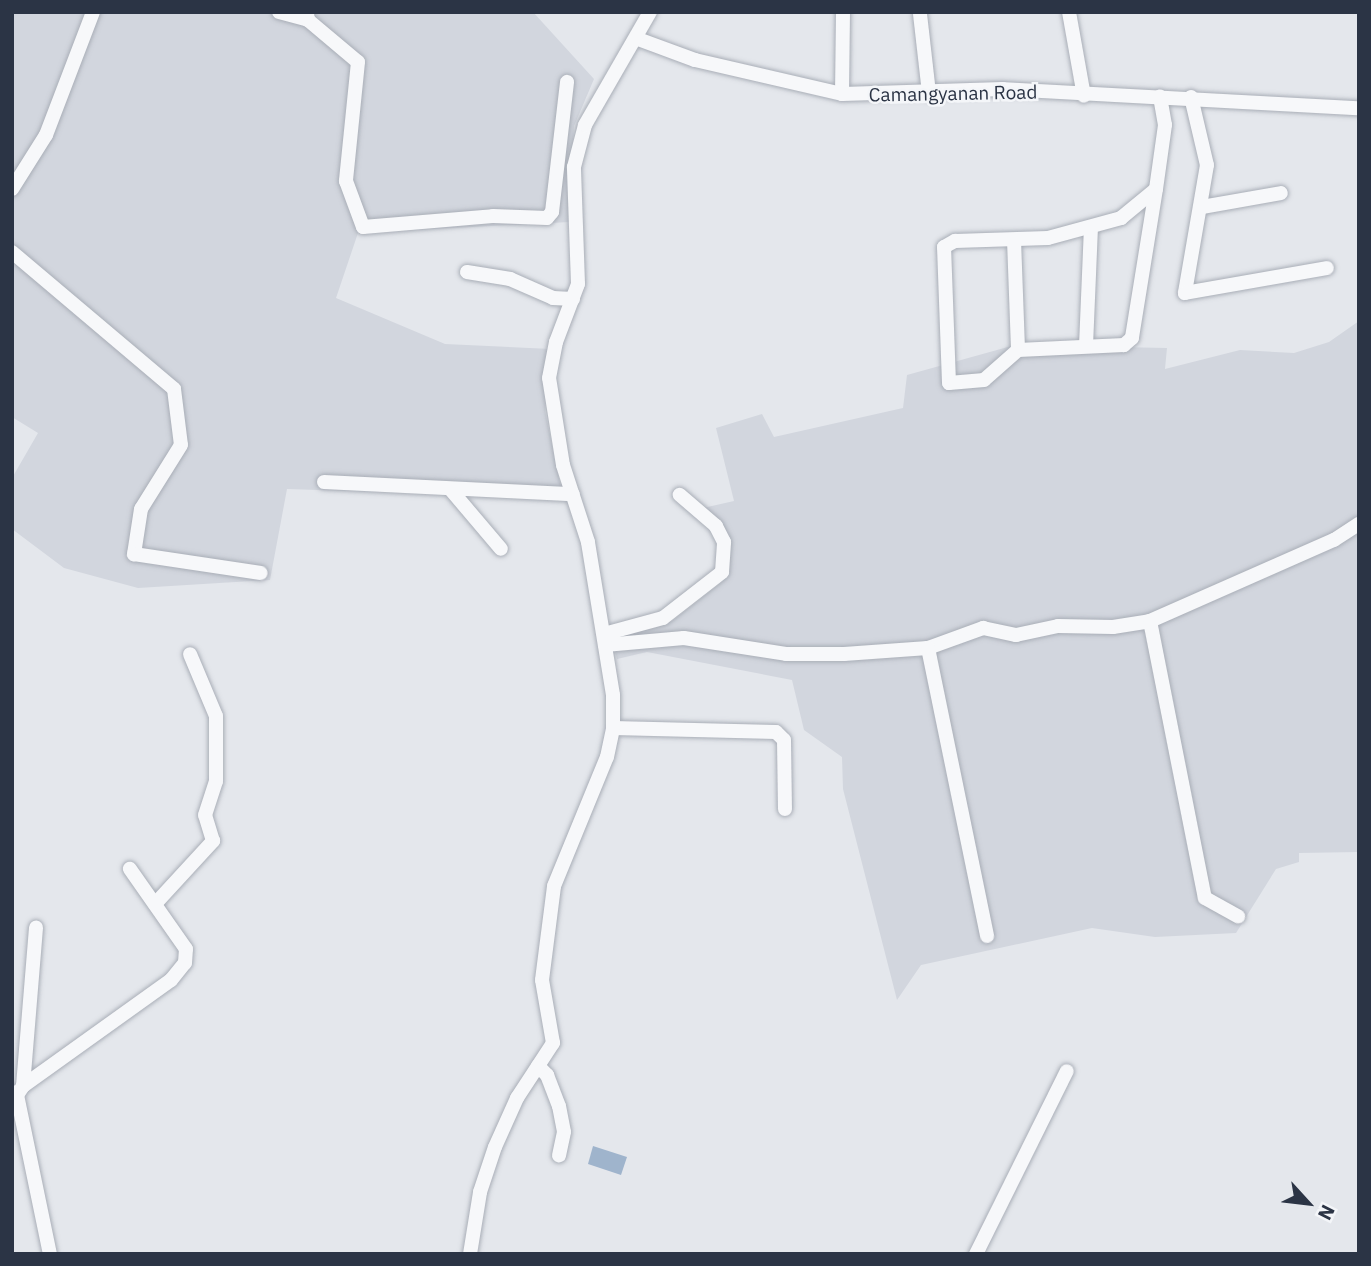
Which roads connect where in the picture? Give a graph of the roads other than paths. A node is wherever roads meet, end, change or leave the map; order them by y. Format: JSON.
{"nodes":[{"id":1,"x":93,"y":12,"type":"edge"},
{"id":2,"x":279,"y":12,"type":"edge"},
{"id":3,"x":650,"y":12,"type":"edge"},
{"id":4,"x":843,"y":12,"type":"edge"},
{"id":5,"x":1069,"y":12,"type":"edge"},
{"id":6,"x":920,"y":14,"type":"edge"},
{"id":7,"x":307,"y":16,"type":"edge"},
{"id":8,"x":638,"y":39,"type":"junction"},
{"id":9,"x":567,"y":82,"type":"dead end"},
{"id":10,"x":929,"y":93,"type":"junction"},
{"id":11,"x":842,"y":94,"type":"junction"},
{"id":12,"x":1084,"y":96,"type":"junction"},
{"id":13,"x":1160,"y":96,"type":"junction"},
{"id":14,"x":1191,"y":97,"type":"junction"},
{"id":15,"x":1359,"y":108,"type":"edge"},
{"id":16,"x":12,"y":188,"type":"edge"},
{"id":17,"x":1156,"y":189,"type":"junction"},
{"id":18,"x":1281,"y":193,"type":"dead end"},
{"id":19,"x":1202,"y":207,"type":"junction"},
{"id":20,"x":1091,"y":228,"type":"junction"},
{"id":21,"x":1014,"y":240,"type":"junction"},
{"id":22,"x":12,"y":251,"type":"edge"},
{"id":23,"x":1328,"y":268,"type":"dead end"},
{"id":24,"x":467,"y":272,"type":"dead end"},
{"id":25,"x":573,"y":299,"type":"junction"},
{"id":26,"x":1086,"y":346,"type":"junction"},
{"id":27,"x":1018,"y":350,"type":"junction"},
{"id":28,"x":324,"y":482,"type":"dead end"},
{"id":29,"x":451,"y":490,"type":"junction"},
{"id":30,"x":573,"y":495,"type":"junction"},
{"id":31,"x":680,"y":495,"type":"dead end"},
{"id":32,"x":1359,"y":524,"type":"edge"},
{"id":33,"x":500,"y":549,"type":"dead end"},
{"id":34,"x":261,"y":573,"type":"dead end"},
{"id":35,"x":1150,"y":621,"type":"junction"},
{"id":36,"x":605,"y":639,"type":"junction"},
{"id":37,"x":928,"y":648,"type":"junction"},
{"id":38,"x":190,"y":654,"type":"dead end"},
{"id":39,"x":613,"y":728,"type":"junction"},
{"id":40,"x":785,"y":809,"type":"dead end"},
{"id":41,"x":130,"y":869,"type":"dead end"},
{"id":42,"x":155,"y":904,"type":"junction"},
{"id":43,"x":1238,"y":916,"type":"dead end"},
{"id":44,"x":36,"y":928,"type":"dead end"},
{"id":45,"x":987,"y":936,"type":"dead end"},
{"id":46,"x":538,"y":1066,"type":"junction"},
{"id":47,"x":1067,"y":1071,"type":"dead end"},
{"id":48,"x":17,"y":1091,"type":"edge"},
{"id":49,"x":559,"y":1155,"type":"dead end"},
{"id":50,"x":50,"y":1254,"type":"edge"},
{"id":51,"x":470,"y":1254,"type":"edge"},
{"id":52,"x":976,"y":1254,"type":"edge"}],
"edges":[{"from":1,"to":16,"type":"street"},
{"from":2,"to":7,"type":"street"},
{"from":3,"to":8,"type":"street"},
{"from":4,"to":11,"type":"street"},
{"from":5,"to":12,"type":"street"},
{"from":6,"to":10,"type":"street"},
{"from":7,"to":9,"type":"street"},
{"from":8,"to":11,"type":"street","name":"Camangyanan Road"},
{"from":8,"to":25,"type":"street"},
{"from":10,"to":11,"type":"street","name":"Camangyanan Road"},
{"from":10,"to":12,"type":"street","name":"Camangyanan Road"},
{"from":12,"to":13,"type":"street","name":"Camangyanan Road"},
{"from":13,"to":14,"type":"street","name":"Camangyanan Road"},
{"from":13,"to":17,"type":"street"},
{"from":14,"to":15,"type":"street","name":"Camangyanan Road"},
{"from":14,"to":19,"type":"street"},
{"from":17,"to":20,"type":"street"},
{"from":17,"to":26,"type":"street"},
{"from":18,"to":19,"type":"street"},
{"from":19,"to":23,"type":"street"},
{"from":20,"to":21,"type":"street"},
{"from":20,"to":26,"type":"street"},
{"from":21,"to":27,"type":"street"},
{"from":21,"to":27,"type":"street"},
{"from":22,"to":34,"type":"street"},
{"from":24,"to":25,"type":"street"},
{"from":25,"to":30,"type":"street"},
{"from":26,"to":27,"type":"street"},
{"from":28,"to":29,"type":"street"},
{"from":29,"to":30,"type":"street"},
{"from":29,"to":33,"type":"street"},
{"from":30,"to":36,"type":"street"},
{"from":31,"to":36,"type":"street"},
{"from":32,"to":35,"type":"street"},
{"from":35,"to":37,"type":"street"},
{"from":35,"to":43,"type":"street"},
{"from":36,"to":37,"type":"street"},
{"from":36,"to":39,"type":"street"},
{"from":37,"to":45,"type":"street"},
{"from":38,"to":42,"type":"street"},
{"from":39,"to":40,"type":"street"},
{"from":39,"to":46,"type":"street"},
{"from":41,"to":42,"type":"street"},
{"from":42,"to":48,"type":"street"},
{"from":44,"to":48,"type":"street"},
{"from":46,"to":49,"type":"street"},
{"from":46,"to":51,"type":"street"},
{"from":47,"to":52,"type":"street"},
{"from":48,"to":50,"type":"street"}]}
